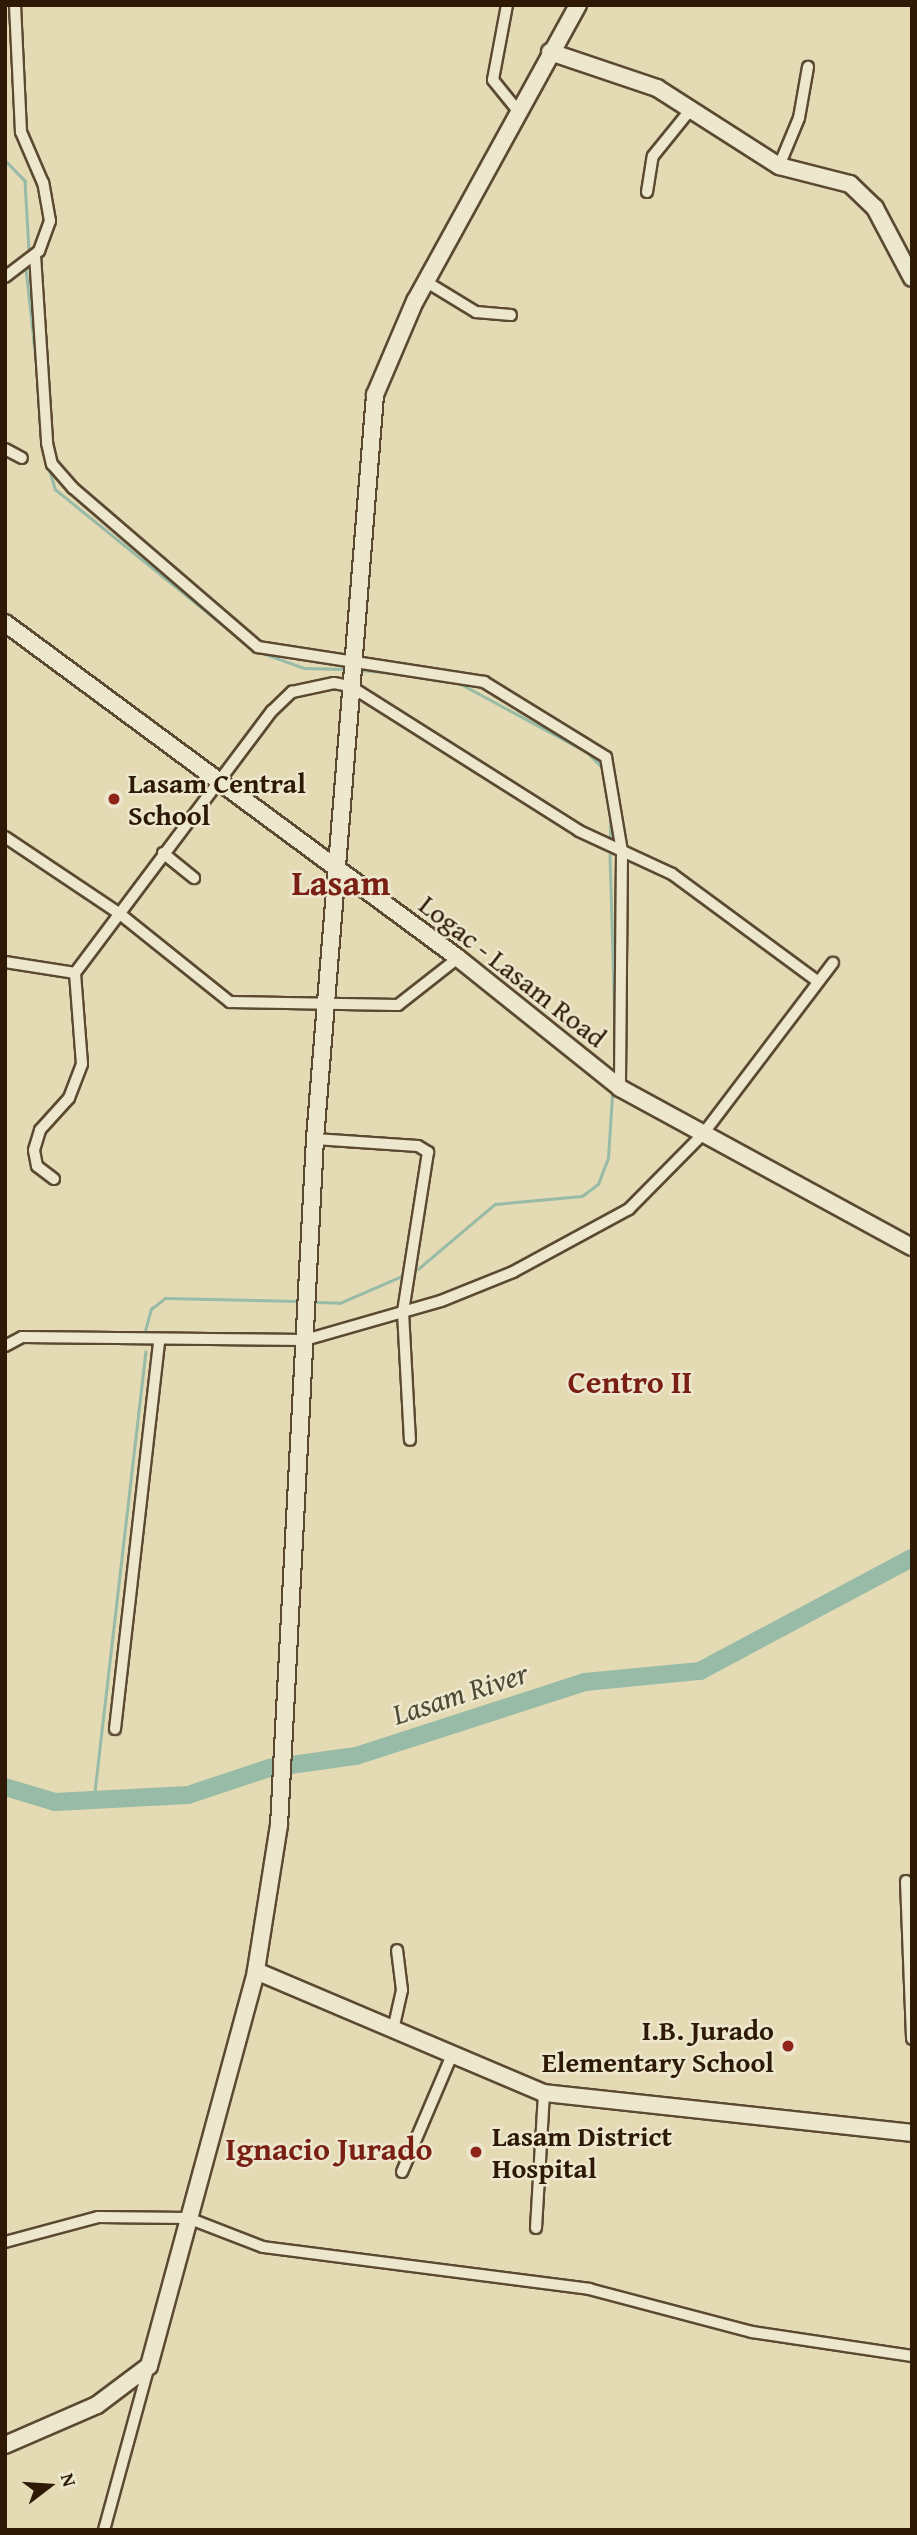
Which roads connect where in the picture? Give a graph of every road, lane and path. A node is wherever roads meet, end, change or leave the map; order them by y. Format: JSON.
{"nodes":[{"id":1,"x":15,"y":5,"type":"edge"},
{"id":2,"x":507,"y":5,"type":"edge"},
{"id":3,"x":578,"y":5,"type":"edge"},
{"id":4,"x":551,"y":52,"type":"junction"},
{"id":5,"x":808,"y":67,"type":"dead end"},
{"id":6,"x":691,"y":109,"type":"junction"},
{"id":7,"x":518,"y":111,"type":"junction"},
{"id":8,"x":779,"y":166,"type":"junction"},
{"id":9,"x":647,"y":192,"type":"dead end"},
{"id":10,"x":35,"y":255,"type":"junction"},
{"id":11,"x":5,"y":277,"type":"edge"},
{"id":12,"x":912,"y":278,"type":"edge"},
{"id":13,"x":425,"y":281,"type":"junction"},
{"id":14,"x":511,"y":315,"type":"dead end"},
{"id":15,"x":5,"y":449,"type":"edge"},
{"id":16,"x":22,"y":458,"type":"dead end"},
{"id":17,"x":5,"y":623,"type":"edge"},
{"id":18,"x":352,"y":658,"type":"junction"},
{"id":19,"x":350,"y":686,"type":"junction"},
{"id":20,"x":219,"y":779,"type":"junction"},
{"id":21,"x":5,"y":837,"type":"edge"},
{"id":22,"x":622,"y":852,"type":"junction"},
{"id":23,"x":163,"y":853,"type":"junction"},
{"id":24,"x":337,"y":870,"type":"junction"},
{"id":25,"x":194,"y":878,"type":"dead end"},
{"id":26,"x":120,"y":914,"type":"junction"},
{"id":27,"x":458,"y":958,"type":"junction"},
{"id":28,"x":5,"y":962,"type":"edge"},
{"id":29,"x":832,"y":963,"type":"dead end"},
{"id":30,"x":75,"y":972,"type":"junction"},
{"id":31,"x":817,"y":981,"type":"junction"},
{"id":32,"x":325,"y":1008,"type":"junction"},
{"id":33,"x":620,"y":1088,"type":"junction"},
{"id":34,"x":703,"y":1134,"type":"junction"},
{"id":35,"x":315,"y":1139,"type":"junction"},
{"id":36,"x":54,"y":1179,"type":"dead end"},
{"id":37,"x":912,"y":1247,"type":"edge"},
{"id":38,"x":403,"y":1312,"type":"junction"},
{"id":39,"x":305,"y":1340,"type":"junction"},
{"id":40,"x":159,"y":1342,"type":"junction"},
{"id":41,"x":5,"y":1346,"type":"edge"},
{"id":42,"x":410,"y":1440,"type":"dead end"},
{"id":43,"x":115,"y":1729,"type":"dead end"},
{"id":44,"x":906,"y":1881,"type":"dead end"},
{"id":45,"x":397,"y":1950,"type":"dead end"},
{"id":46,"x":256,"y":1971,"type":"junction"},
{"id":47,"x":393,"y":2030,"type":"junction"},
{"id":48,"x":912,"y":2039,"type":"edge"},
{"id":49,"x":452,"y":2055,"type":"junction"},
{"id":50,"x":544,"y":2093,"type":"junction"},
{"id":51,"x":912,"y":2133,"type":"edge"},
{"id":52,"x":402,"y":2172,"type":"dead end"},
{"id":53,"x":188,"y":2218,"type":"junction"},
{"id":54,"x":536,"y":2228,"type":"dead end"},
{"id":55,"x":5,"y":2242,"type":"edge"},
{"id":56,"x":912,"y":2356,"type":"edge"},
{"id":57,"x":149,"y":2366,"type":"junction"},
{"id":58,"x":5,"y":2445,"type":"edge"},
{"id":59,"x":104,"y":2530,"type":"edge"}],
"edges":[{"from":1,"to":10,"type":"street"},
{"from":2,"to":7,"type":"street"},
{"from":3,"to":4,"type":"street"},
{"from":4,"to":6,"type":"street"},
{"from":4,"to":7,"type":"street"},
{"from":5,"to":8,"type":"street"},
{"from":6,"to":8,"type":"street"},
{"from":6,"to":9,"type":"street"},
{"from":7,"to":13,"type":"street"},
{"from":8,"to":12,"type":"street"},
{"from":10,"to":11,"type":"street"},
{"from":10,"to":18,"type":"street"},
{"from":13,"to":14,"type":"street"},
{"from":13,"to":18,"type":"street"},
{"from":15,"to":16,"type":"street"},
{"from":17,"to":20,"type":"street","name":"Logac - Lasam Road"},
{"from":18,"to":19,"type":"street"},
{"from":18,"to":22,"type":"street"},
{"from":19,"to":20,"type":"street"},
{"from":19,"to":22,"type":"street"},
{"from":19,"to":24,"type":"street"},
{"from":20,"to":23,"type":"street"},
{"from":20,"to":24,"type":"street","name":"Logac - Lasam Road"},
{"from":21,"to":26,"type":"street"},
{"from":22,"to":31,"type":"street"},
{"from":22,"to":33,"type":"street"},
{"from":23,"to":25,"type":"street"},
{"from":23,"to":26,"type":"street"},
{"from":24,"to":27,"type":"street","name":"Logac - Lasam Road"},
{"from":24,"to":32,"type":"street"},
{"from":26,"to":30,"type":"street"},
{"from":26,"to":32,"type":"street"},
{"from":27,"to":32,"type":"street"},
{"from":27,"to":33,"type":"street","name":"Logac - Lasam Road"},
{"from":28,"to":30,"type":"street"},
{"from":29,"to":31,"type":"street"},
{"from":30,"to":36,"type":"street"},
{"from":31,"to":34,"type":"street"},
{"from":32,"to":35,"type":"street"},
{"from":33,"to":34,"type":"street","name":"Logac - Lasam Road"},
{"from":34,"to":37,"type":"street","name":"Logac - Lasam Road"},
{"from":34,"to":38,"type":"street"},
{"from":35,"to":38,"type":"street"},
{"from":35,"to":39,"type":"street"},
{"from":38,"to":39,"type":"street"},
{"from":38,"to":42,"type":"street"},
{"from":39,"to":40,"type":"street"},
{"from":39,"to":46,"type":"street"},
{"from":40,"to":41,"type":"street"},
{"from":40,"to":43,"type":"street"},
{"from":44,"to":48,"type":"street"},
{"from":45,"to":47,"type":"street"},
{"from":46,"to":47,"type":"street"},
{"from":46,"to":53,"type":"street"},
{"from":47,"to":49,"type":"street"},
{"from":49,"to":50,"type":"street"},
{"from":49,"to":52,"type":"street"},
{"from":50,"to":51,"type":"street"},
{"from":50,"to":54,"type":"street"},
{"from":53,"to":55,"type":"street"},
{"from":53,"to":56,"type":"street"},
{"from":53,"to":57,"type":"street"},
{"from":57,"to":58,"type":"street"},
{"from":57,"to":59,"type":"street"}]}
